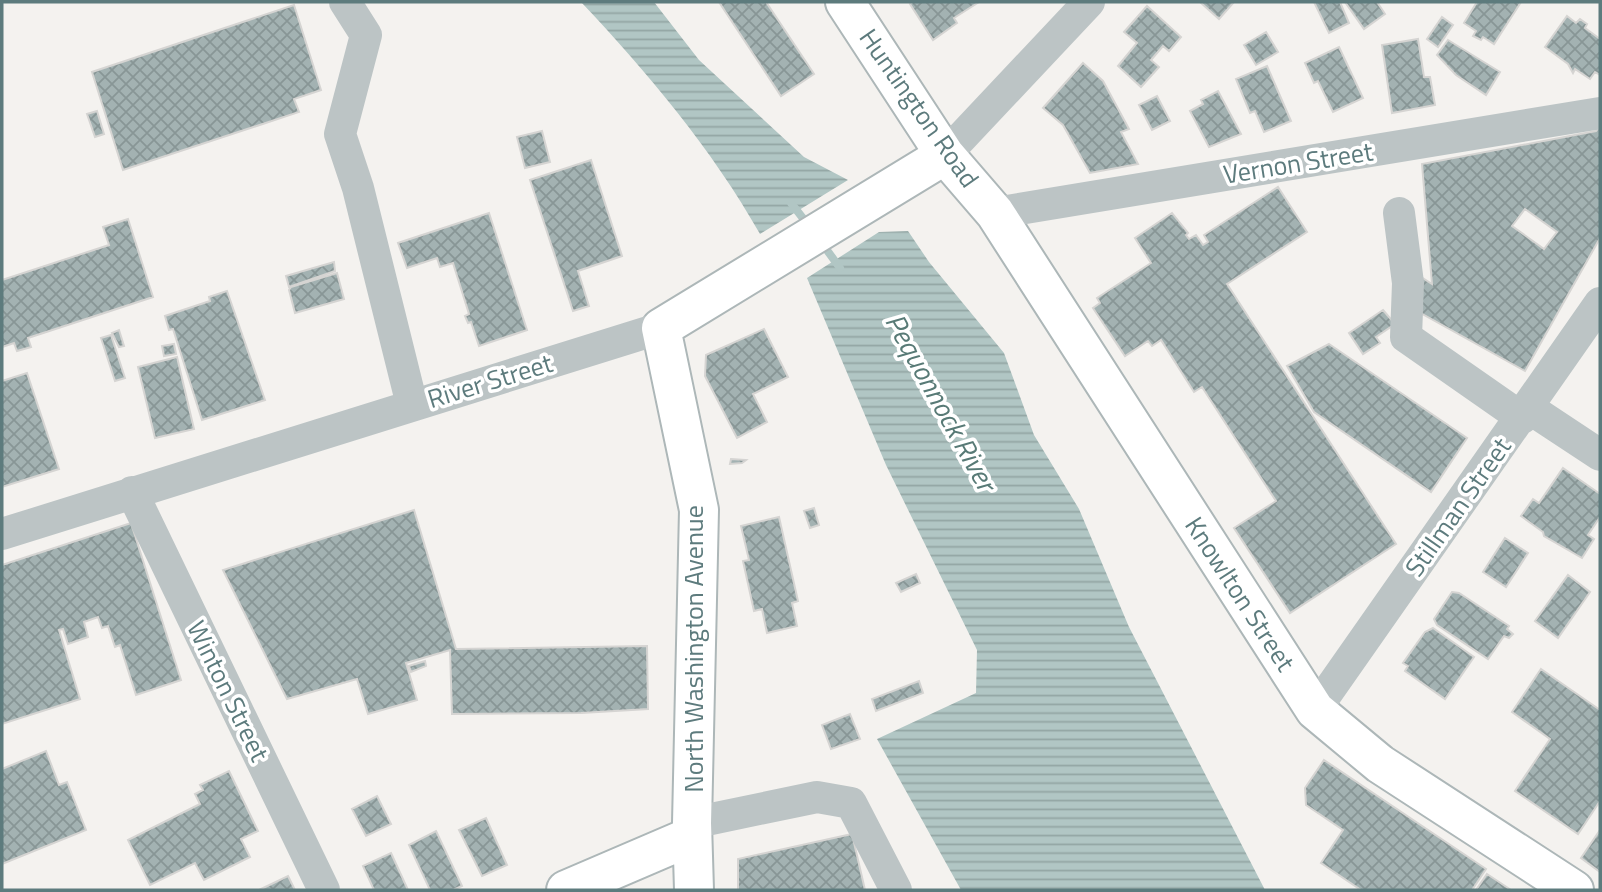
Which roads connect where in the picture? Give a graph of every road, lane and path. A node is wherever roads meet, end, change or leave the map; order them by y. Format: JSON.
{"nodes":[{"id":1,"x":345,"y":2,"type":"edge"},
{"id":2,"x":845,"y":2,"type":"edge"},
{"id":3,"x":1089,"y":2,"type":"edge"},
{"id":4,"x":1600,"y":113,"type":"edge"},
{"id":5,"x":945,"y":155,"type":"junction"},
{"id":6,"x":995,"y":212,"type":"junction"},
{"id":7,"x":1399,"y":213,"type":"dead end"},
{"id":8,"x":1600,"y":303,"type":"edge"},
{"id":9,"x":677,"y":319,"type":"junction"},
{"id":10,"x":412,"y":405,"type":"junction"},
{"id":11,"x":1525,"y":413,"type":"junction"},
{"id":12,"x":1600,"y":455,"type":"edge"},
{"id":13,"x":132,"y":492,"type":"junction"},
{"id":14,"x":2,"y":534,"type":"edge"},
{"id":15,"x":1315,"y":710,"type":"junction"},
{"id":16,"x":692,"y":829,"type":"junction"},
{"id":17,"x":324,"y":890,"type":"edge"},
{"id":18,"x":566,"y":890,"type":"edge"},
{"id":19,"x":694,"y":890,"type":"edge"},
{"id":20,"x":896,"y":890,"type":"edge"},
{"id":21,"x":1574,"y":890,"type":"edge"}],
"edges":[{"from":1,"to":10,"type":"street"},
{"from":2,"to":5,"type":"main road","name":"Huntington Road"},
{"from":3,"to":5,"type":"street"},
{"from":4,"to":6,"type":"street","name":"Vernon Street"},
{"from":5,"to":6,"type":"main road","name":"Huntington Road"},
{"from":5,"to":9,"type":"main road","name":"River Street"},
{"from":6,"to":15,"type":"main road","name":"Knowlton Street"},
{"from":7,"to":11,"type":"street"},
{"from":8,"to":11,"type":"street","name":"Stillman Street"},
{"from":9,"to":10,"type":"street","name":"River Street"},
{"from":9,"to":16,"type":"main road","name":"North Washington Avenue"},
{"from":10,"to":13,"type":"street","name":"River Street"},
{"from":11,"to":12,"type":"street"},
{"from":11,"to":15,"type":"street","name":"Stillman Street"},
{"from":13,"to":14,"type":"street","name":"River Street"},
{"from":13,"to":17,"type":"street","name":"Winton Street"},
{"from":15,"to":21,"type":"main road","name":"Knowlton Street"},
{"from":16,"to":18,"type":"main road"},
{"from":16,"to":19,"type":"main road","name":"North Washington Avenue"},
{"from":16,"to":20,"type":"street"}]}
